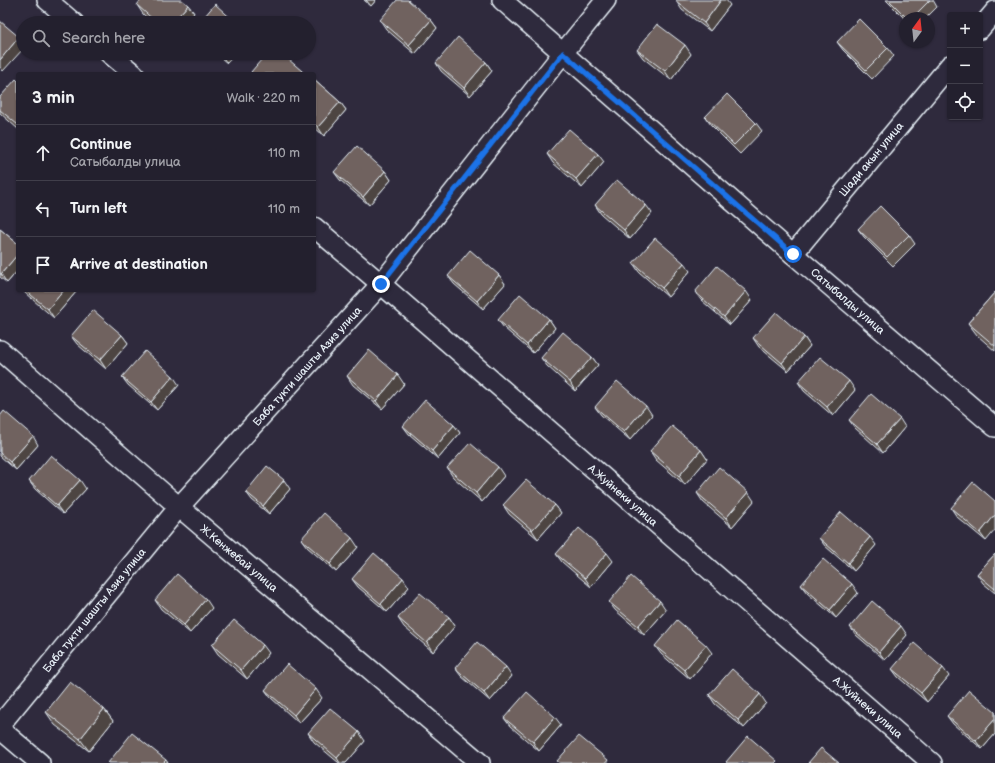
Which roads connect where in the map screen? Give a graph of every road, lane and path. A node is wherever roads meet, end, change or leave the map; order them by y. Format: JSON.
{"nodes":[{"id":1,"x":47,"y":0,"type":"edge"},
{"id":2,"x":502,"y":0,"type":"edge"},
{"id":3,"x":606,"y":0,"type":"edge"},
{"id":4,"x":995,"y":11,"type":"edge"},
{"id":5,"x":66,"y":16,"type":"edge"},
{"id":6,"x":983,"y":25,"type":"edge"},
{"id":7,"x":563,"y":53,"type":"junction"},
{"id":8,"x":117,"y":60,"type":"edge"},
{"id":9,"x":947,"y":69,"type":"edge"},
{"id":10,"x":132,"y":72,"type":"edge"},
{"id":11,"x":316,"y":229,"type":"edge"},
{"id":12,"x":793,"y":254,"type":"junction"},
{"id":13,"x":381,"y":284,"type":"junction"},
{"id":14,"x":0,"y":350,"type":"edge"},
{"id":15,"x":995,"y":427,"type":"edge"},
{"id":16,"x":179,"y":507,"type":"junction"},
{"id":17,"x":0,"y":725,"type":"edge"},
{"id":18,"x":0,"y":729,"type":"edge"},
{"id":19,"x":40,"y":763,"type":"edge"},
{"id":20,"x":480,"y":763,"type":"edge"},
{"id":21,"x":932,"y":763,"type":"edge"}],
"edges":[{"from":1,"to":5,"type":"street"},
{"from":2,"to":7,"type":"street","name":"Сатыбалды улица"},
{"from":3,"to":7,"type":"street","name":"Баба тукти шашты Азиз улица"},
{"from":4,"to":6,"type":"street"},
{"from":7,"to":12,"type":"street","name":"Сатыбалды улица"},
{"from":7,"to":13,"type":"street","name":"Баба тукти шашты Азиз улица"},
{"from":8,"to":10,"type":"street"},
{"from":9,"to":12,"type":"street","name":"Шади акын улица"},
{"from":11,"to":13,"type":"street","name":"А.Жуйнеки улица"},
{"from":12,"to":15,"type":"street","name":"Сатыбалды улица"},
{"from":13,"to":16,"type":"street","name":"Баба тукти шашты Азиз улица"},
{"from":13,"to":21,"type":"street","name":"А.Жуйнеки улица"},
{"from":14,"to":16,"type":"street","name":"Ж.Кенжебай улица"},
{"from":16,"to":17,"type":"street","name":"Баба тукти шашты Азиз улица"},
{"from":16,"to":20,"type":"street","name":"Ж.Кенжебай улица"},
{"from":18,"to":19,"type":"street"}]}
